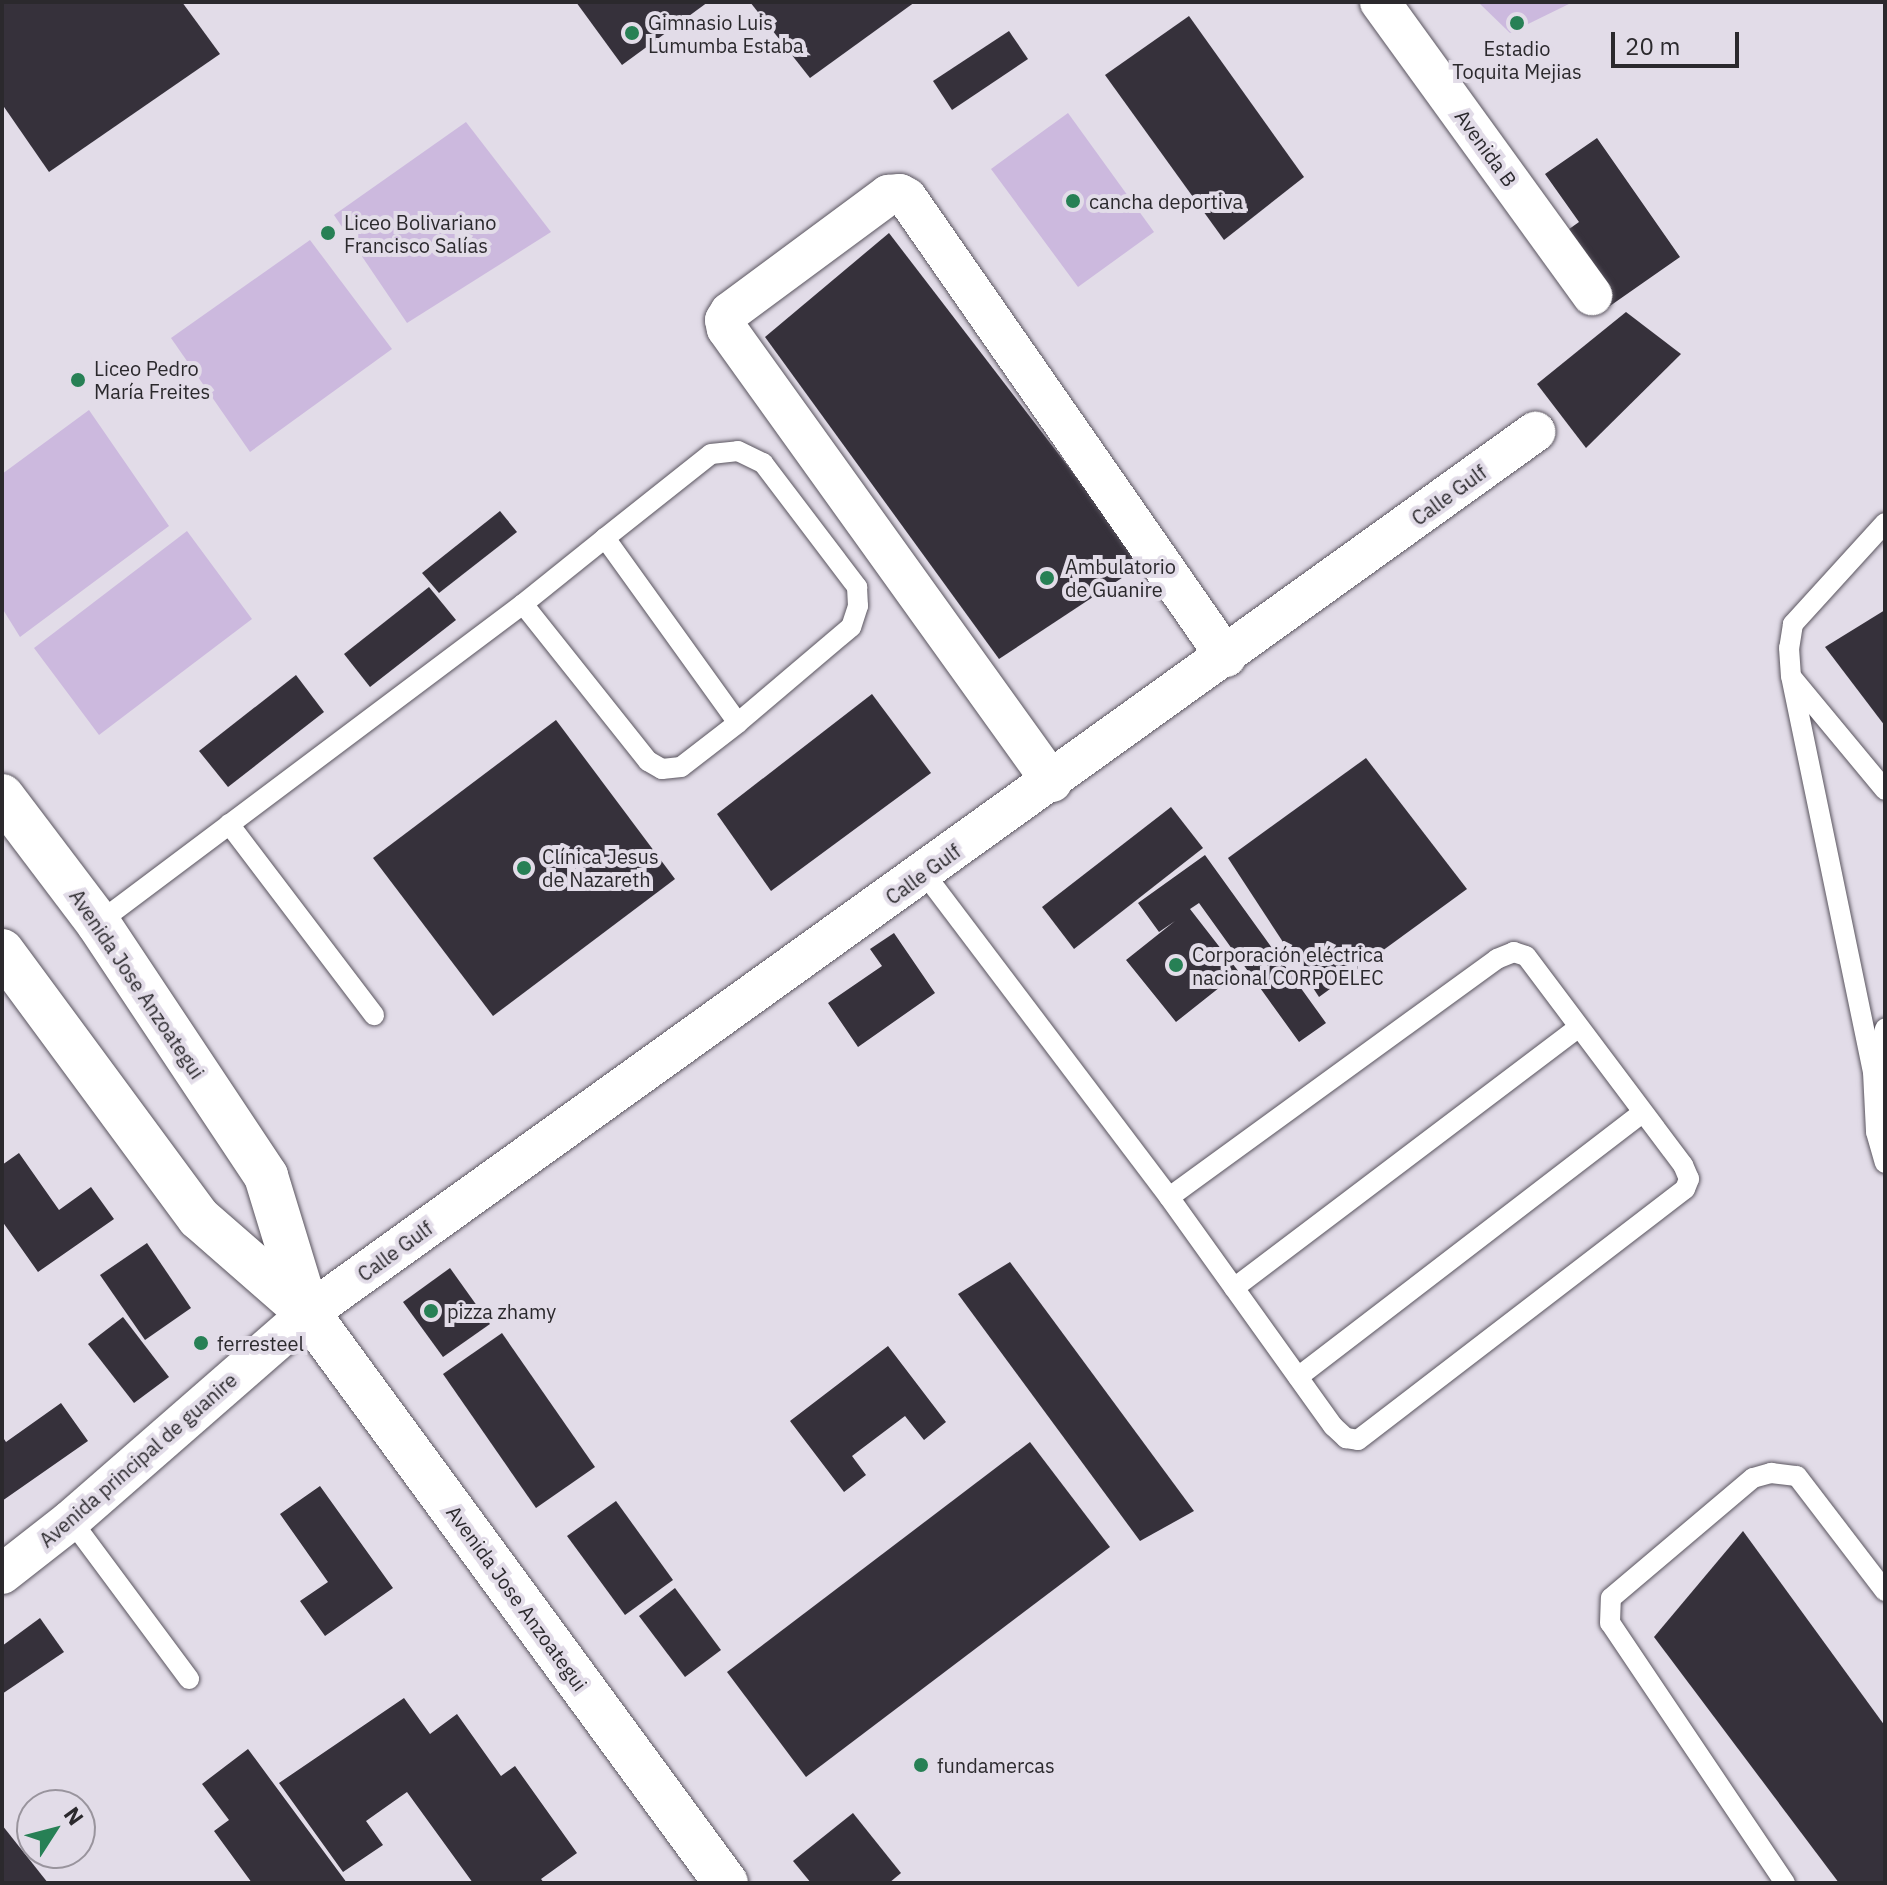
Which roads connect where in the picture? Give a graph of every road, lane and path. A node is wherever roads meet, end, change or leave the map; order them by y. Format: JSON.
{"nodes":[{"id":1,"x":1380,"y":2,"type":"edge"},
{"id":2,"x":1592,"y":295,"type":"dead end"},
{"id":3,"x":1535,"y":432,"type":"dead end"},
{"id":4,"x":1885,"y":523,"type":"edge"},
{"id":5,"x":605,"y":538,"type":"junction"},
{"id":6,"x":523,"y":604,"type":"junction"},
{"id":7,"x":1226,"y":657,"type":"junction"},
{"id":8,"x":1791,"y":676,"type":"junction"},
{"id":9,"x":738,"y":723,"type":"junction"},
{"id":10,"x":1052,"y":782,"type":"junction"},
{"id":11,"x":1885,"y":790,"type":"edge"},
{"id":12,"x":2,"y":796,"type":"edge"},
{"id":13,"x":229,"y":824,"type":"junction"},
{"id":14,"x":924,"y":873,"type":"junction"},
{"id":15,"x":98,"y":923,"type":"junction"},
{"id":16,"x":2,"y":951,"type":"edge"},
{"id":17,"x":374,"y":1015,"type":"dead end"},
{"id":18,"x":1578,"y":1028,"type":"junction"},
{"id":19,"x":1885,"y":1029,"type":"edge"},
{"id":20,"x":1873,"y":1072,"type":"junction"},
{"id":21,"x":1641,"y":1114,"type":"junction"},
{"id":22,"x":1885,"y":1163,"type":"edge"},
{"id":23,"x":1169,"y":1197,"type":"junction"},
{"id":24,"x":1234,"y":1288,"type":"junction"},
{"id":25,"x":308,"y":1313,"type":"junction"},
{"id":26,"x":1298,"y":1377,"type":"junction"},
{"id":27,"x":71,"y":1520,"type":"junction"},
{"id":28,"x":4,"y":1568,"type":"edge"},
{"id":29,"x":1885,"y":1591,"type":"edge"},
{"id":30,"x":189,"y":1679,"type":"dead end"},
{"id":31,"x":726,"y":1883,"type":"edge"},
{"id":32,"x":1785,"y":1883,"type":"edge"}],
"edges":[{"from":1,"to":2,"type":"street","name":"Avenida B"},
{"from":3,"to":7,"type":"street","name":"Calle Gulf"},
{"from":4,"to":8,"type":"lane"},
{"from":5,"to":6,"type":"lane"},
{"from":5,"to":9,"type":"lane"},
{"from":5,"to":9,"type":"lane"},
{"from":6,"to":9,"type":"lane"},
{"from":6,"to":13,"type":"lane"},
{"from":7,"to":10,"type":"street","name":"Calle Gulf"},
{"from":7,"to":10,"type":"street"},
{"from":8,"to":11,"type":"lane"},
{"from":8,"to":20,"type":"lane"},
{"from":10,"to":14,"type":"street","name":"Calle Gulf"},
{"from":12,"to":15,"type":"street","name":"Avenida Jose Anzoategui"},
{"from":13,"to":15,"type":"lane"},
{"from":13,"to":17,"type":"lane"},
{"from":14,"to":23,"type":"lane"},
{"from":14,"to":25,"type":"street","name":"Calle Gulf"},
{"from":15,"to":25,"type":"street","name":"Avenida Jose Anzoategui"},
{"from":16,"to":25,"type":"street"},
{"from":18,"to":21,"type":"lane"},
{"from":18,"to":23,"type":"lane"},
{"from":18,"to":24,"type":"lane"},
{"from":19,"to":20,"type":"lane"},
{"from":20,"to":22,"type":"lane"},
{"from":21,"to":26,"type":"lane"},
{"from":21,"to":26,"type":"lane"},
{"from":23,"to":24,"type":"lane"},
{"from":24,"to":26,"type":"lane"},
{"from":25,"to":27,"type":"street","name":"Avenida principal de guanire"},
{"from":25,"to":31,"type":"street","name":"Avenida Jose Anzoategui"},
{"from":27,"to":28,"type":"street","name":"Avenida principal de guanire"},
{"from":27,"to":30,"type":"lane"},
{"from":29,"to":32,"type":"lane"}]}
